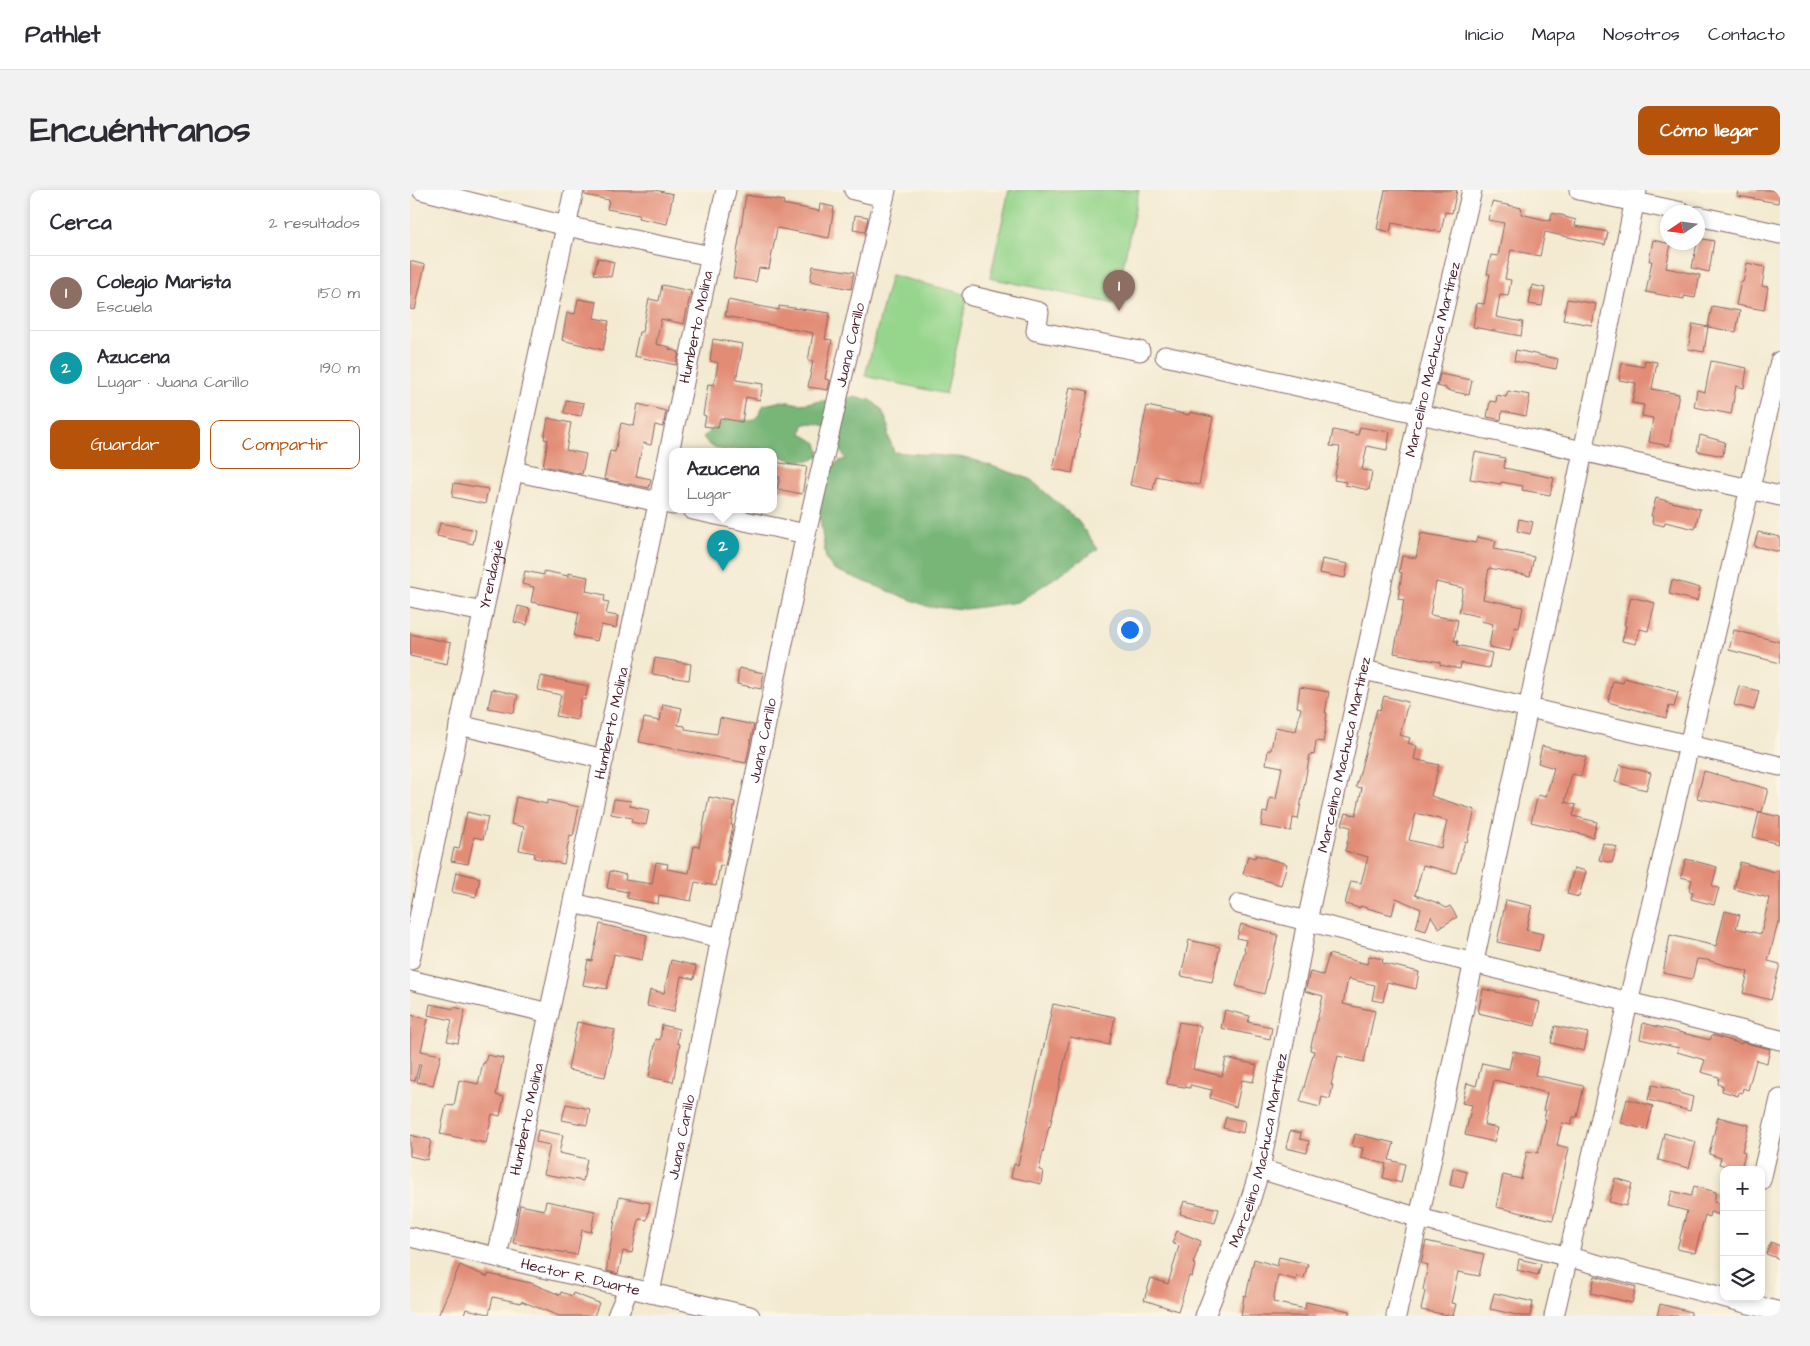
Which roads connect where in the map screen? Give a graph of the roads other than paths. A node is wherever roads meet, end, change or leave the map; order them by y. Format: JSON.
{"nodes":[{"id":1,"x":422,"y":190,"type":"edge"},
{"id":2,"x":574,"y":190,"type":"edge"},
{"id":3,"x":726,"y":190,"type":"edge"},
{"id":4,"x":854,"y":190,"type":"edge"},
{"id":5,"x":1472,"y":190,"type":"edge"},
{"id":6,"x":1579,"y":190,"type":"edge"},
{"id":7,"x":885,"y":194,"type":"edge"},
{"id":8,"x":1635,"y":196,"type":"edge"},
{"id":9,"x":1661,"y":205,"type":"edge"},
{"id":10,"x":1705,"y":218,"type":"edge"},
{"id":11,"x":566,"y":226,"type":"junction"},
{"id":12,"x":1780,"y":234,"type":"edge"},
{"id":13,"x":711,"y":256,"type":"junction"},
{"id":14,"x":972,"y":296,"type":"dead end"},
{"id":15,"x":1140,"y":351,"type":"dead end"},
{"id":16,"x":1165,"y":356,"type":"dead end"},
{"id":17,"x":1780,"y":361,"type":"edge"},
{"id":18,"x":1419,"y":415,"type":"junction"},
{"id":19,"x":676,"y":448,"type":"edge"},
{"id":20,"x":1583,"y":452,"type":"junction"},
{"id":21,"x":513,"y":471,"type":"junction"},
{"id":22,"x":669,"y":487,"type":"edge"},
{"id":23,"x":1750,"y":490,"type":"junction"},
{"id":24,"x":1780,"y":496,"type":"edge"},
{"id":25,"x":666,"y":504,"type":"edge"},
{"id":26,"x":707,"y":513,"type":"edge"},
{"id":27,"x":806,"y":534,"type":"junction"},
{"id":28,"x":410,"y":597,"type":"edge"},
{"id":29,"x":483,"y":612,"type":"junction"},
{"id":30,"x":1364,"y":670,"type":"junction"},
{"id":31,"x":1528,"y":708,"type":"junction"},
{"id":32,"x":459,"y":725,"type":"junction"},
{"id":33,"x":1689,"y":745,"type":"junction"},
{"id":34,"x":604,"y":759,"type":"junction"},
{"id":35,"x":1780,"y":766,"type":"edge"},
{"id":36,"x":573,"y":903,"type":"junction"},
{"id":37,"x":1239,"y":904,"type":"dead end"},
{"id":38,"x":1307,"y":922,"type":"junction"},
{"id":39,"x":721,"y":938,"type":"junction"},
{"id":40,"x":410,"y":960,"type":"edge"},
{"id":41,"x":1473,"y":963,"type":"junction"},
{"id":42,"x":410,"y":980,"type":"edge"},
{"id":43,"x":1628,"y":1002,"type":"junction"},
{"id":44,"x":549,"y":1013,"type":"junction"},
{"id":45,"x":1780,"y":1040,"type":"edge"},
{"id":46,"x":1780,"y":1099,"type":"edge"},
{"id":47,"x":1764,"y":1166,"type":"edge"},
{"id":48,"x":1260,"y":1169,"type":"junction"},
{"id":49,"x":1418,"y":1218,"type":"junction"},
{"id":50,"x":410,"y":1237,"type":"edge"},
{"id":51,"x":497,"y":1257,"type":"junction"},
{"id":52,"x":1568,"y":1257,"type":"junction"},
{"id":53,"x":629,"y":1288,"type":"junction"},
{"id":54,"x":650,"y":1293,"type":"junction"},
{"id":55,"x":1732,"y":1304,"type":"edge"},
{"id":56,"x":1780,"y":1312,"type":"edge"},
{"id":57,"x":617,"y":1316,"type":"edge"},
{"id":58,"x":750,"y":1316,"type":"edge"},
{"id":59,"x":1205,"y":1316,"type":"edge"},
{"id":60,"x":1396,"y":1316,"type":"edge"},
{"id":61,"x":1554,"y":1316,"type":"edge"}],
"edges":[{"from":1,"to":11,"type":"street"},
{"from":2,"to":11,"type":"street","name":"Yrendagüé"},
{"from":3,"to":13,"type":"street","name":"Humberto Molina"},
{"from":4,"to":7,"type":"street"},
{"from":5,"to":18,"type":"street","name":"Marcelino Machuca Martínez"},
{"from":6,"to":8,"type":"street"},
{"from":7,"to":27,"type":"street","name":"Juana Carillo"},
{"from":8,"to":9,"type":"street"},
{"from":8,"to":20,"type":"street"},
{"from":10,"to":12,"type":"street"},
{"from":11,"to":13,"type":"street"},
{"from":11,"to":21,"type":"street","name":"Yrendagüé"},
{"from":13,"to":19,"type":"street","name":"Humberto Molina"},
{"from":14,"to":15,"type":"street"},
{"from":16,"to":18,"type":"street"},
{"from":17,"to":23,"type":"street"},
{"from":18,"to":20,"type":"street"},
{"from":18,"to":30,"type":"street","name":"Marcelino Machuca Martínez"},
{"from":20,"to":23,"type":"street"},
{"from":20,"to":31,"type":"street"},
{"from":21,"to":25,"type":"street"},
{"from":21,"to":29,"type":"street","name":"Yrendagüé"},
{"from":22,"to":25,"type":"street","name":"Humberto Molina"},
{"from":23,"to":24,"type":"street"},
{"from":23,"to":33,"type":"street"},
{"from":25,"to":34,"type":"street","name":"Humberto Molina"},
{"from":26,"to":27,"type":"street"},
{"from":27,"to":39,"type":"street","name":"Juana Carillo"},
{"from":28,"to":29,"type":"street"},
{"from":29,"to":32,"type":"street","name":"Yrendagüé"},
{"from":30,"to":31,"type":"street"},
{"from":30,"to":38,"type":"street","name":"Marcelino Machuca Martínez"},
{"from":31,"to":33,"type":"street"},
{"from":31,"to":41,"type":"street"},
{"from":32,"to":34,"type":"street"},
{"from":32,"to":40,"type":"street","name":"Yrendagüé"},
{"from":33,"to":35,"type":"street"},
{"from":33,"to":43,"type":"street"},
{"from":34,"to":36,"type":"street","name":"Humberto Molina"},
{"from":36,"to":39,"type":"street"},
{"from":36,"to":44,"type":"street","name":"Humberto Molina"},
{"from":37,"to":38,"type":"street"},
{"from":38,"to":41,"type":"street"},
{"from":38,"to":48,"type":"street","name":"Marcelino Machuca Martínez"},
{"from":39,"to":54,"type":"street","name":"Juana Carillo"},
{"from":41,"to":43,"type":"street"},
{"from":41,"to":49,"type":"street"},
{"from":42,"to":44,"type":"street"},
{"from":43,"to":45,"type":"street"},
{"from":43,"to":52,"type":"street"},
{"from":44,"to":51,"type":"street","name":"Humberto Molina"},
{"from":46,"to":47,"type":"street"},
{"from":48,"to":49,"type":"street"},
{"from":48,"to":59,"type":"street","name":"Marcelino Machuca Martínez"},
{"from":49,"to":52,"type":"street"},
{"from":49,"to":60,"type":"street"},
{"from":50,"to":51,"type":"street","name":"Hector R. Duarte"},
{"from":51,"to":53,"type":"street","name":"Hector R. Duarte"},
{"from":52,"to":55,"type":"street"},
{"from":52,"to":61,"type":"street"},
{"from":53,"to":54,"type":"street","name":"Hector R. Duarte"},
{"from":53,"to":57,"type":"street"},
{"from":54,"to":58,"type":"street","name":"Hector R. Duarte"},
{"from":55,"to":56,"type":"street"}]}
